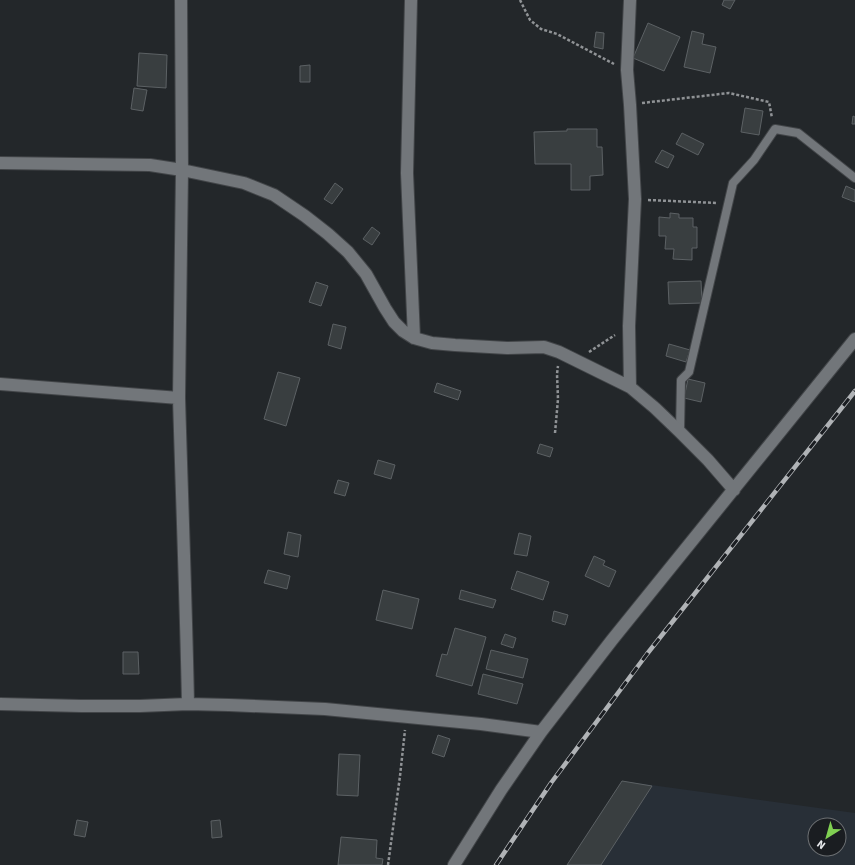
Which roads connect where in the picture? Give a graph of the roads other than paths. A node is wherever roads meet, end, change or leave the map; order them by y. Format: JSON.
{"nodes":[{"id":1,"x":181,"y":0,"type":"edge"},
{"id":2,"x":411,"y":0,"type":"edge"},
{"id":3,"x":630,"y":0,"type":"edge"},
{"id":4,"x":0,"y":163,"type":"edge"},
{"id":5,"x":182,"y":170,"type":"junction"},
{"id":6,"x":855,"y":178,"type":"edge"},
{"id":7,"x":414,"y":338,"type":"junction"},
{"id":8,"x":855,"y":339,"type":"edge"},
{"id":9,"x":0,"y":384,"type":"edge"},
{"id":10,"x":630,"y":387,"type":"junction"},
{"id":11,"x":179,"y":398,"type":"junction"},
{"id":12,"x":680,"y":432,"type":"junction"},
{"id":13,"x":734,"y":490,"type":"junction"},
{"id":14,"x":0,"y":704,"type":"edge"},
{"id":15,"x":188,"y":704,"type":"junction"},
{"id":16,"x":541,"y":732,"type":"junction"},
{"id":17,"x":454,"y":865,"type":"edge"}],
"edges":[{"from":1,"to":5,"type":"street"},
{"from":2,"to":7,"type":"street"},
{"from":3,"to":10,"type":"street"},
{"from":4,"to":5,"type":"street"},
{"from":5,"to":7,"type":"street"},
{"from":5,"to":11,"type":"street"},
{"from":6,"to":12,"type":"lane"},
{"from":7,"to":10,"type":"street"},
{"from":8,"to":13,"type":"street"},
{"from":9,"to":11,"type":"street"},
{"from":10,"to":12,"type":"street"},
{"from":11,"to":15,"type":"street"},
{"from":12,"to":13,"type":"street"},
{"from":13,"to":16,"type":"street"},
{"from":14,"to":15,"type":"street"},
{"from":15,"to":16,"type":"street"},
{"from":16,"to":17,"type":"street"}]}
